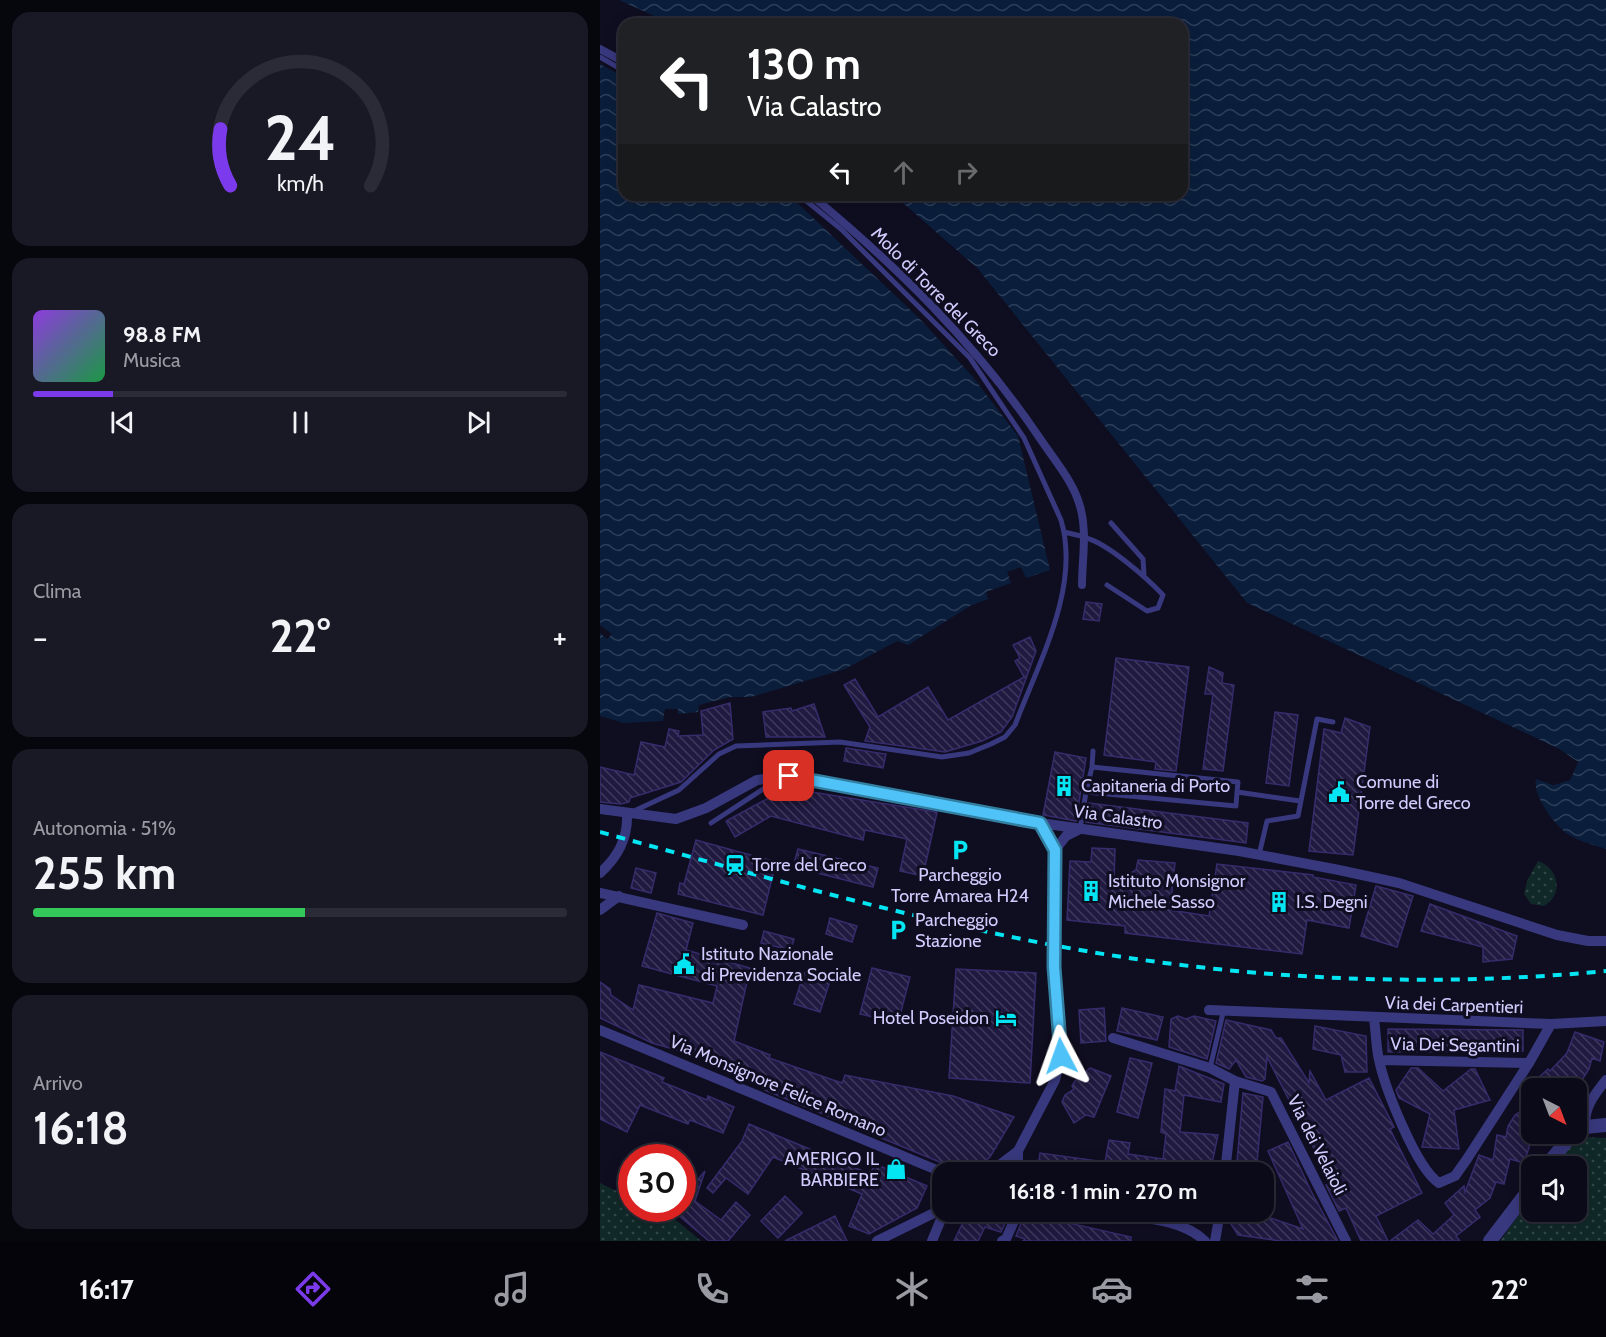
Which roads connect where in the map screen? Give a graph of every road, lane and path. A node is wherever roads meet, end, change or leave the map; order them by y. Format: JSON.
{"nodes":[{"id":1,"x":600,"y":49,"type":"edge"},
{"id":2,"x":600,"y":57,"type":"edge"},
{"id":3,"x":618,"y":59,"type":"edge"},
{"id":4,"x":618,"y":68,"type":"edge"},
{"id":5,"x":806,"y":201,"type":"edge"},
{"id":6,"x":818,"y":201,"type":"edge"},
{"id":7,"x":1111,"y":523,"type":"dead end"},
{"id":8,"x":1064,"y":532,"type":"junction"},
{"id":9,"x":1144,"y":575,"type":"junction"},
{"id":10,"x":1082,"y":585,"type":"dead end"},
{"id":11,"x":1107,"y":585,"type":"dead end"},
{"id":12,"x":1333,"y":722,"type":"dead end"},
{"id":13,"x":1093,"y":752,"type":"dead end"},
{"id":14,"x":1092,"y":767,"type":"junction"},
{"id":15,"x":781,"y":778,"type":"junction"},
{"id":16,"x":1086,"y":792,"type":"junction"},
{"id":17,"x":1237,"y":792,"type":"junction"},
{"id":18,"x":1300,"y":801,"type":"junction"},
{"id":19,"x":600,"y":809,"type":"edge"},
{"id":20,"x":627,"y":819,"type":"junction"},
{"id":21,"x":711,"y":823,"type":"dead end"},
{"id":22,"x":1040,"y":823,"type":"junction"},
{"id":23,"x":1080,"y":829,"type":"junction"},
{"id":24,"x":1055,"y":850,"type":"junction"},
{"id":25,"x":1259,"y":855,"type":"junction"},
{"id":26,"x":600,"y":873,"type":"edge"},
{"id":27,"x":600,"y":893,"type":"edge"},
{"id":28,"x":619,"y":896,"type":"junction"},
{"id":29,"x":600,"y":910,"type":"edge"},
{"id":30,"x":742,"y":925,"type":"dead end"},
{"id":31,"x":1606,"y":941,"type":"edge"},
{"id":32,"x":1209,"y":1010,"type":"dead end"},
{"id":33,"x":1223,"y":1013,"type":"junction"},
{"id":34,"x":1374,"y":1019,"type":"junction"},
{"id":35,"x":1606,"y":1021,"type":"edge"},
{"id":36,"x":1551,"y":1024,"type":"junction"},
{"id":37,"x":600,"y":1030,"type":"edge"},
{"id":38,"x":1113,"y":1038,"type":"dead end"},
{"id":39,"x":1379,"y":1060,"type":"junction"},
{"id":40,"x":1529,"y":1063,"type":"junction"},
{"id":41,"x":1210,"y":1068,"type":"junction"},
{"id":42,"x":1606,"y":1080,"type":"edge"},
{"id":43,"x":1235,"y":1081,"type":"junction"},
{"id":44,"x":1587,"y":1110,"type":"edge"},
{"id":45,"x":1606,"y":1125,"type":"edge"},
{"id":46,"x":1587,"y":1129,"type":"edge"},
{"id":47,"x":1566,"y":1144,"type":"edge"},
{"id":48,"x":1018,"y":1151,"type":"junction"},
{"id":49,"x":1555,"y":1156,"type":"edge"},
{"id":50,"x":1004,"y":1162,"type":"edge"},
{"id":51,"x":1018,"y":1162,"type":"edge"},
{"id":52,"x":1226,"y":1162,"type":"edge"},
{"id":53,"x":932,"y":1168,"type":"edge"},
{"id":54,"x":1521,"y":1200,"type":"edge"},
{"id":55,"x":932,"y":1215,"type":"edge"},
{"id":56,"x":939,"y":1222,"type":"edge"},
{"id":57,"x":1014,"y":1222,"type":"edge"},
{"id":58,"x":1162,"y":1222,"type":"edge"},
{"id":59,"x":1218,"y":1222,"type":"edge"},
{"id":60,"x":877,"y":1241,"type":"edge"},
{"id":61,"x":932,"y":1241,"type":"edge"},
{"id":62,"x":1002,"y":1241,"type":"edge"},
{"id":63,"x":1205,"y":1241,"type":"edge"},
{"id":64,"x":1215,"y":1241,"type":"edge"},
{"id":65,"x":1346,"y":1241,"type":"edge"},
{"id":66,"x":1490,"y":1241,"type":"edge"}],
"edges":[{"from":1,"to":3,"type":"street"},
{"from":2,"to":4,"type":"lane"},
{"from":5,"to":8,"type":"lane"},
{"from":6,"to":10,"type":"street","name":"Molo di Torre del Greco"},
{"from":7,"to":9,"type":"lane"},
{"from":8,"to":9,"type":"lane"},
{"from":8,"to":20,"type":"lane"},
{"from":9,"to":11,"type":"lane"},
{"from":12,"to":18,"type":"lane"},
{"from":13,"to":14,"type":"lane"},
{"from":14,"to":16,"type":"lane"},
{"from":14,"to":17,"type":"lane"},
{"from":15,"to":20,"type":"street","name":"Via Calastro"},
{"from":15,"to":21,"type":"lane"},
{"from":15,"to":22,"type":"street","name":"Via Calastro"},
{"from":16,"to":17,"type":"lane"},
{"from":16,"to":23,"type":"lane"},
{"from":17,"to":18,"type":"lane"},
{"from":18,"to":25,"type":"lane"},
{"from":19,"to":20,"type":"street","name":"Via Calastro"},
{"from":20,"to":26,"type":"street"},
{"from":22,"to":23,"type":"street","name":"Via Calastro"},
{"from":22,"to":24,"type":"street"},
{"from":23,"to":24,"type":"street"},
{"from":23,"to":25,"type":"street","name":"Via Calastro"},
{"from":24,"to":48,"type":"street","bridge":true},
{"from":25,"to":31,"type":"street","name":"Via Calastro"},
{"from":27,"to":28,"type":"street"},
{"from":28,"to":29,"type":"street"},
{"from":28,"to":30,"type":"street"},
{"from":32,"to":33,"type":"street"},
{"from":33,"to":34,"type":"street"},
{"from":33,"to":41,"type":"lane"},
{"from":34,"to":36,"type":"street","name":"Via dei Carpentieri"},
{"from":34,"to":39,"type":"street","name":"Via dei Carpentieri"},
{"from":35,"to":36,"type":"street","name":"Via dei Carpentieri"},
{"from":36,"to":40,"type":"street","name":"Via dei Carpentieri"},
{"from":37,"to":53,"type":"street","name":"Via Monsignore Felice Romano"},
{"from":38,"to":41,"type":"street","name":"Via dei Velaioli"},
{"from":39,"to":40,"type":"street","name":"Via Dei Segantini"},
{"from":39,"to":40,"type":"street","name":"Via dei Carpentieri"},
{"from":41,"to":43,"type":"street","name":"Via dei Velaioli"},
{"from":42,"to":44,"type":"street"},
{"from":43,"to":52,"type":"street"},
{"from":43,"to":65,"type":"street","name":"Via dei Velaioli"},
{"from":45,"to":46,"type":"street"},
{"from":47,"to":49,"type":"street"},
{"from":48,"to":50,"type":"street"},
{"from":48,"to":51,"type":"street"},
{"from":54,"to":66,"type":"street"},
{"from":55,"to":60,"type":"street"},
{"from":56,"to":61,"type":"street"},
{"from":57,"to":62,"type":"street"},
{"from":58,"to":63,"type":"street"},
{"from":59,"to":64,"type":"street"}]}
